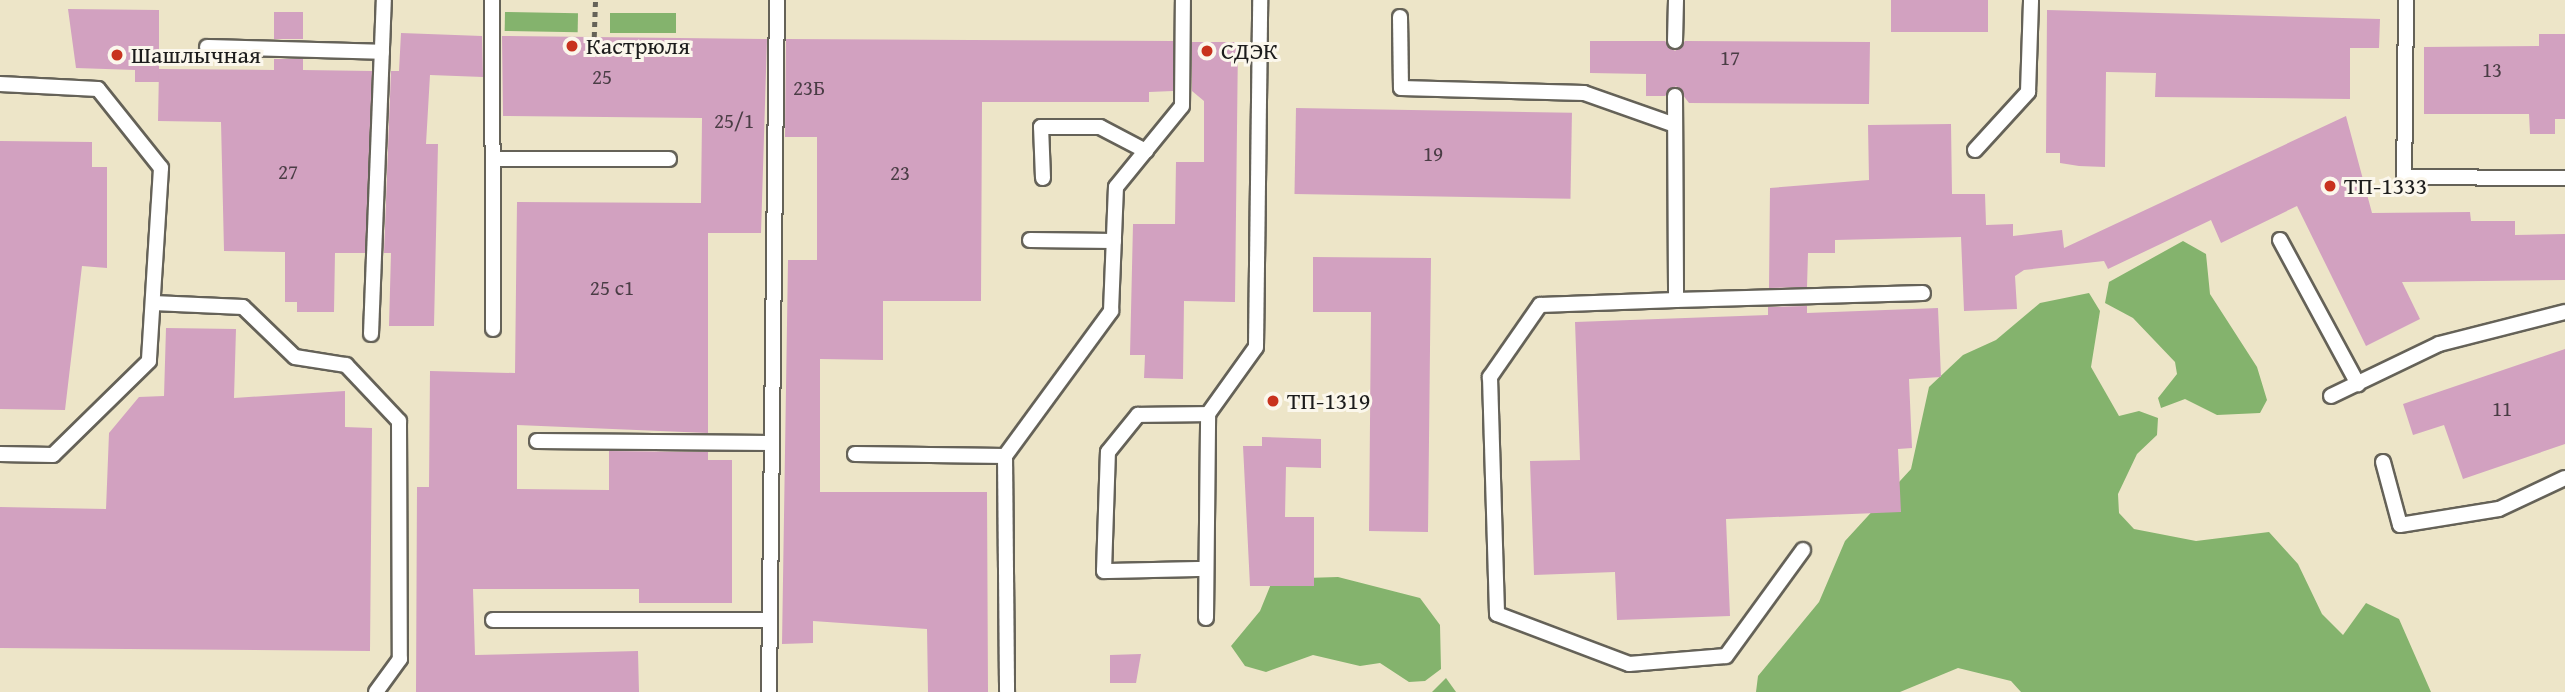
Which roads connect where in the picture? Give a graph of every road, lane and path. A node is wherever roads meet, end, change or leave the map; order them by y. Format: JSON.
{"nodes":[{"id":1,"x":384,"y":0,"type":"edge"},
{"id":2,"x":492,"y":0,"type":"edge"},
{"id":3,"x":595,"y":0,"type":"edge"},
{"id":4,"x":777,"y":0,"type":"edge"},
{"id":5,"x":1183,"y":0,"type":"edge"},
{"id":6,"x":1260,"y":0,"type":"edge"},
{"id":7,"x":1676,"y":0,"type":"edge"},
{"id":8,"x":2031,"y":0,"type":"edge"},
{"id":9,"x":2406,"y":0,"type":"edge"},
{"id":10,"x":1400,"y":17,"type":"dead end"},
{"id":11,"x":594,"y":37,"type":"dead end"},
{"id":12,"x":1675,"y":41,"type":"dead end"},
{"id":13,"x":207,"y":47,"type":"dead end"},
{"id":14,"x":382,"y":52,"type":"junction"},
{"id":15,"x":0,"y":84,"type":"edge"},
{"id":16,"x":1675,"y":96,"type":"dead end"},
{"id":17,"x":1675,"y":125,"type":"junction"},
{"id":18,"x":1975,"y":150,"type":"dead end"},
{"id":19,"x":1146,"y":151,"type":"junction"},
{"id":20,"x":493,"y":159,"type":"junction"},
{"id":21,"x":669,"y":159,"type":"dead end"},
{"id":22,"x":1043,"y":178,"type":"dead end"},
{"id":23,"x":2565,"y":178,"type":"edge"},
{"id":24,"x":1030,"y":240,"type":"dead end"},
{"id":25,"x":2280,"y":240,"type":"dead end"},
{"id":26,"x":1114,"y":242,"type":"junction"},
{"id":27,"x":1923,"y":293,"type":"dead end"},
{"id":28,"x":1676,"y":300,"type":"junction"},
{"id":29,"x":153,"y":303,"type":"junction"},
{"id":30,"x":2565,"y":312,"type":"edge"},
{"id":31,"x":493,"y":329,"type":"dead end"},
{"id":32,"x":370,"y":334,"type":"dead end"},
{"id":33,"x":2358,"y":384,"type":"junction"},
{"id":34,"x":2331,"y":396,"type":"dead end"},
{"id":35,"x":1208,"y":414,"type":"junction"},
{"id":36,"x":537,"y":441,"type":"dead end"},
{"id":37,"x":771,"y":443,"type":"junction"},
{"id":38,"x":0,"y":454,"type":"edge"},
{"id":39,"x":855,"y":454,"type":"dead end"},
{"id":40,"x":1005,"y":456,"type":"junction"},
{"id":41,"x":2383,"y":462,"type":"dead end"},
{"id":42,"x":2565,"y":478,"type":"edge"},
{"id":43,"x":1802,"y":550,"type":"dead end"},
{"id":44,"x":1202,"y":569,"type":"junction"},
{"id":45,"x":1206,"y":618,"type":"dead end"},
{"id":46,"x":493,"y":620,"type":"dead end"},
{"id":47,"x":769,"y":620,"type":"junction"},
{"id":48,"x":376,"y":692,"type":"edge"},
{"id":49,"x":769,"y":692,"type":"edge"},
{"id":50,"x":1007,"y":692,"type":"edge"}],
"edges":[{"from":1,"to":14,"type":"lane"},
{"from":2,"to":20,"type":"lane"},
{"from":3,"to":11,"type":"path"},
{"from":4,"to":37,"type":"lane"},
{"from":5,"to":19,"type":"lane"},
{"from":6,"to":35,"type":"lane"},
{"from":7,"to":12,"type":"lane"},
{"from":8,"to":18,"type":"lane"},
{"from":9,"to":23,"type":"lane"},
{"from":10,"to":17,"type":"lane"},
{"from":13,"to":14,"type":"lane"},
{"from":14,"to":32,"type":"lane"},
{"from":15,"to":29,"type":"lane"},
{"from":16,"to":17,"type":"lane"},
{"from":17,"to":28,"type":"lane"},
{"from":19,"to":22,"type":"lane"},
{"from":19,"to":26,"type":"lane"},
{"from":20,"to":21,"type":"lane"},
{"from":20,"to":31,"type":"lane"},
{"from":24,"to":26,"type":"lane"},
{"from":25,"to":33,"type":"lane"},
{"from":26,"to":40,"type":"lane"},
{"from":27,"to":28,"type":"lane"},
{"from":28,"to":43,"type":"lane"},
{"from":29,"to":38,"type":"lane"},
{"from":29,"to":48,"type":"lane"},
{"from":30,"to":33,"type":"lane"},
{"from":33,"to":34,"type":"lane"},
{"from":35,"to":44,"type":"lane"},
{"from":35,"to":44,"type":"lane"},
{"from":36,"to":37,"type":"lane"},
{"from":37,"to":47,"type":"lane"},
{"from":39,"to":40,"type":"lane"},
{"from":40,"to":50,"type":"lane"},
{"from":41,"to":42,"type":"lane"},
{"from":44,"to":45,"type":"lane"},
{"from":46,"to":47,"type":"lane"},
{"from":47,"to":49,"type":"lane"}]}
